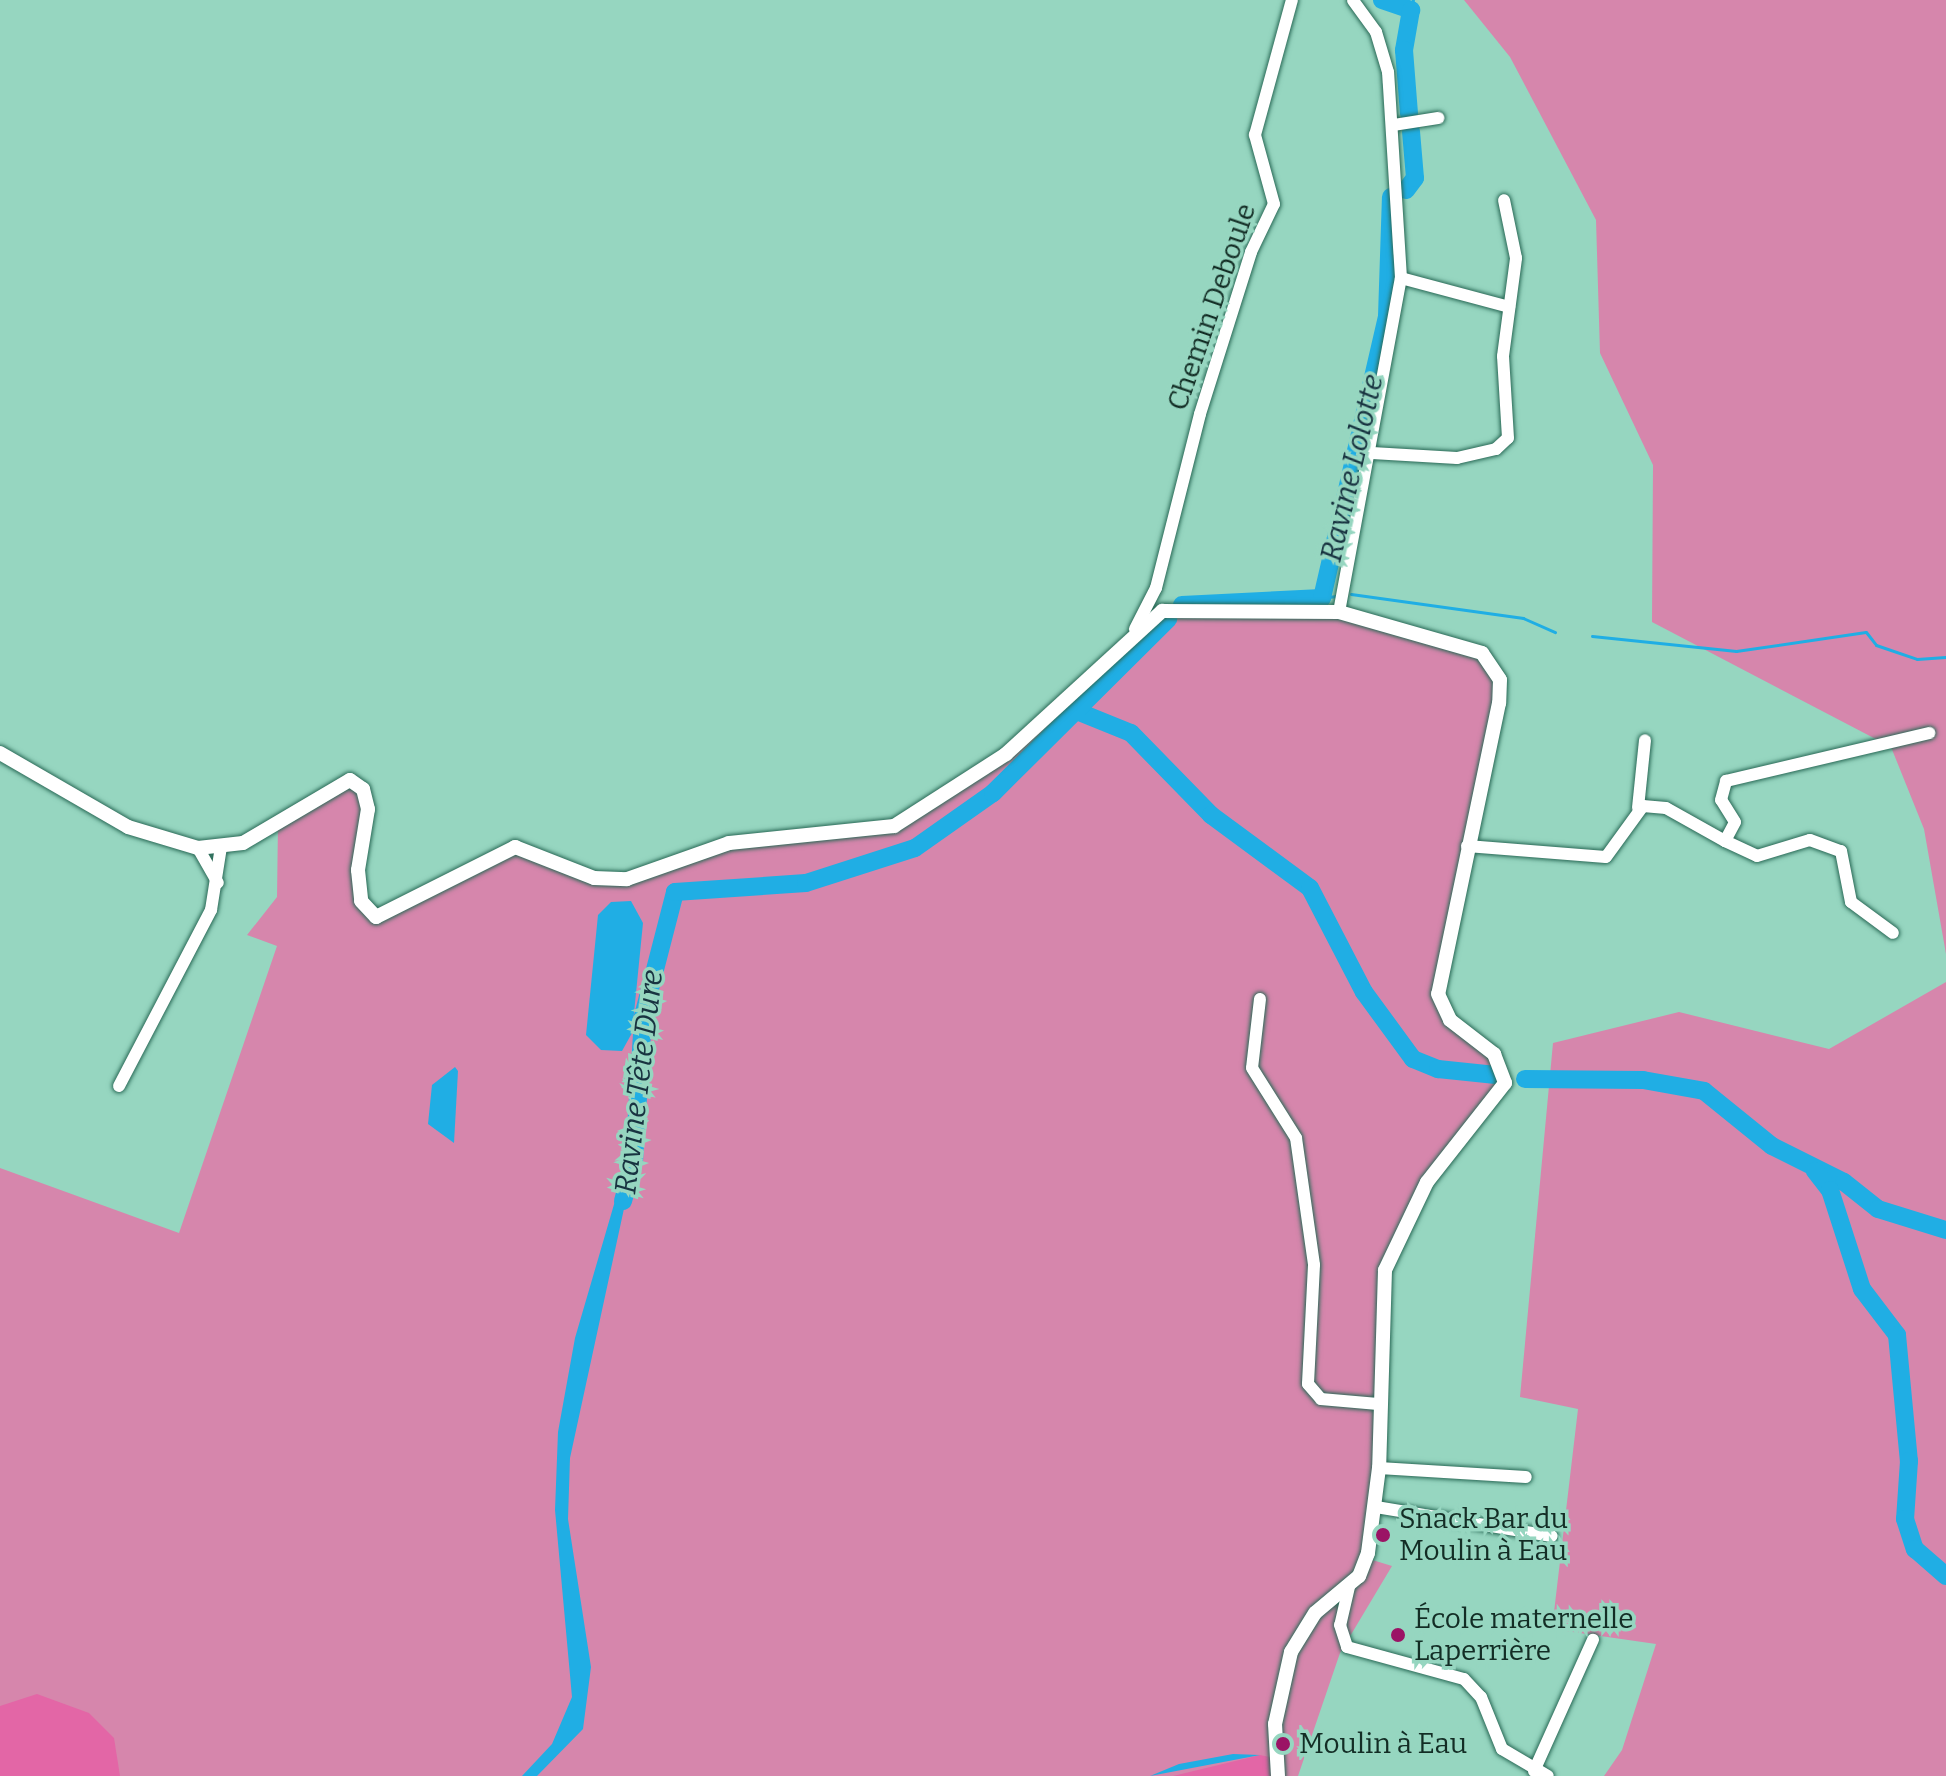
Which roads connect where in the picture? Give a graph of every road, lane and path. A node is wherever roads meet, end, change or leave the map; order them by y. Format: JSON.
{"nodes":[{"id":1,"x":1292,"y":0,"type":"edge"},
{"id":2,"x":1353,"y":0,"type":"edge"},
{"id":3,"x":1438,"y":118,"type":"dead end"},
{"id":4,"x":1394,"y":125,"type":"junction"},
{"id":5,"x":1504,"y":200,"type":"dead end"},
{"id":6,"x":1401,"y":278,"type":"junction"},
{"id":7,"x":1509,"y":307,"type":"junction"},
{"id":8,"x":1372,"y":453,"type":"junction"},
{"id":9,"x":1339,"y":612,"type":"junction"},
{"id":10,"x":1135,"y":629,"type":"junction"},
{"id":11,"x":1929,"y":733,"type":"dead end"},
{"id":12,"x":1645,"y":740,"type":"dead end"},
{"id":13,"x":0,"y":753,"type":"edge"},
{"id":14,"x":1638,"y":808,"type":"junction"},
{"id":15,"x":1725,"y":841,"type":"junction"},
{"id":16,"x":1467,"y":846,"type":"junction"},
{"id":17,"x":221,"y":847,"type":"junction"},
{"id":18,"x":198,"y":848,"type":"junction"},
{"id":19,"x":218,"y":883,"type":"junction"},
{"id":20,"x":1893,"y":933,"type":"dead end"},
{"id":21,"x":1260,"y":999,"type":"dead end"},
{"id":22,"x":119,"y":1086,"type":"dead end"},
{"id":23,"x":1378,"y":1404,"type":"junction"},
{"id":24,"x":1379,"y":1468,"type":"junction"},
{"id":25,"x":1526,"y":1477,"type":"dead end"},
{"id":26,"x":1376,"y":1507,"type":"junction"},
{"id":27,"x":1552,"y":1536,"type":"dead end"},
{"id":28,"x":1349,"y":1587,"type":"junction"},
{"id":29,"x":1593,"y":1640,"type":"dead end"},
{"id":30,"x":1531,"y":1770,"type":"junction"},
{"id":31,"x":1278,"y":1776,"type":"edge"},
{"id":32,"x":1548,"y":1776,"type":"edge"}],
"edges":[{"from":1,"to":10,"type":"street","name":"Chemin Deboule"},
{"from":2,"to":4,"type":"street"},
{"from":3,"to":4,"type":"street"},
{"from":4,"to":6,"type":"street"},
{"from":5,"to":7,"type":"street"},
{"from":6,"to":7,"type":"street"},
{"from":6,"to":8,"type":"street"},
{"from":7,"to":8,"type":"street"},
{"from":8,"to":9,"type":"street"},
{"from":9,"to":10,"type":"street"},
{"from":9,"to":16,"type":"street"},
{"from":10,"to":17,"type":"street"},
{"from":11,"to":15,"type":"street"},
{"from":12,"to":14,"type":"street"},
{"from":13,"to":18,"type":"street"},
{"from":14,"to":15,"type":"street"},
{"from":14,"to":16,"type":"street"},
{"from":15,"to":20,"type":"street"},
{"from":16,"to":23,"type":"street"},
{"from":17,"to":18,"type":"street"},
{"from":17,"to":19,"type":"street"},
{"from":18,"to":19,"type":"street"},
{"from":19,"to":22,"type":"street"},
{"from":21,"to":23,"type":"street"},
{"from":23,"to":24,"type":"street"},
{"from":24,"to":25,"type":"street"},
{"from":24,"to":26,"type":"street"},
{"from":26,"to":27,"type":"street"},
{"from":26,"to":28,"type":"street"},
{"from":28,"to":30,"type":"street"},
{"from":28,"to":31,"type":"street"},
{"from":29,"to":30,"type":"street"},
{"from":30,"to":32,"type":"street"}]}
